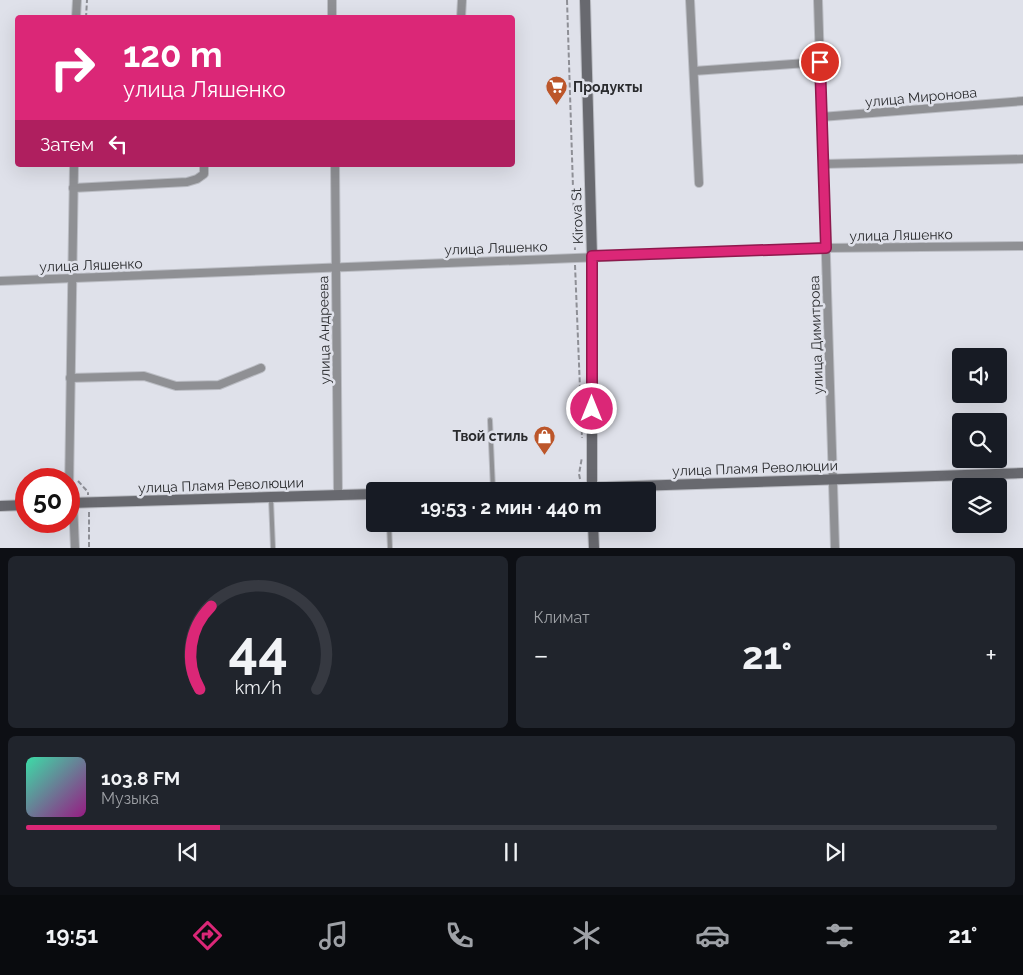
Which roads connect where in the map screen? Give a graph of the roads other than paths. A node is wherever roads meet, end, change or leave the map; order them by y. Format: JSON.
{"nodes":[{"id":1,"x":77,"y":0,"type":"edge"},
{"id":2,"x":332,"y":0,"type":"edge"},
{"id":3,"x":462,"y":0,"type":"edge"},
{"id":4,"x":585,"y":0,"type":"edge"},
{"id":5,"x":690,"y":0,"type":"edge"},
{"id":6,"x":818,"y":0,"type":"edge"},
{"id":7,"x":76,"y":15,"type":"edge"},
{"id":8,"x":332,"y":15,"type":"edge"},
{"id":9,"x":460,"y":15,"type":"edge"},
{"id":10,"x":820,"y":62,"type":"junction"},
{"id":11,"x":694,"y":71,"type":"junction"},
{"id":12,"x":1023,"y":101,"type":"edge"},
{"id":13,"x":821,"y":117,"type":"junction"},
{"id":14,"x":1023,"y":159,"type":"edge"},
{"id":15,"x":823,"y":164,"type":"junction"},
{"id":16,"x":74,"y":167,"type":"edge"},
{"id":17,"x":204,"y":167,"type":"edge"},
{"id":18,"x":335,"y":167,"type":"edge"},
{"id":19,"x":700,"y":183,"type":"dead end"},
{"id":20,"x":73,"y":188,"type":"junction"},
{"id":21,"x":1023,"y":246,"type":"edge"},
{"id":22,"x":826,"y":248,"type":"junction"},
{"id":23,"x":592,"y":256,"type":"junction"},
{"id":24,"x":336,"y":267,"type":"junction"},
{"id":25,"x":72,"y":278,"type":"junction"},
{"id":26,"x":0,"y":281,"type":"edge"},
{"id":27,"x":261,"y":368,"type":"dead end"},
{"id":28,"x":70,"y":378,"type":"junction"},
{"id":29,"x":490,"y":420,"type":"dead end"},
{"id":30,"x":69,"y":468,"type":"edge"},
{"id":31,"x":1023,"y":473,"type":"edge"},
{"id":32,"x":832,"y":478,"type":"junction"},
{"id":33,"x":491,"y":482,"type":"edge"},
{"id":34,"x":592,"y":482,"type":"edge"},
{"id":35,"x":656,"y":487,"type":"edge"},
{"id":36,"x":366,"y":494,"type":"edge"},
{"id":37,"x":338,"y":495,"type":"junction"},
{"id":38,"x":271,"y":497,"type":"junction"},
{"id":39,"x":80,"y":502,"type":"edge"},
{"id":40,"x":15,"y":505,"type":"edge"},
{"id":41,"x":0,"y":506,"type":"edge"},
{"id":42,"x":389,"y":532,"type":"edge"},
{"id":43,"x":593,"y":532,"type":"edge"},
{"id":44,"x":74,"y":533,"type":"edge"},
{"id":45,"x":75,"y":548,"type":"edge"},
{"id":46,"x":272,"y":548,"type":"edge"},
{"id":47,"x":390,"y":548,"type":"edge"},
{"id":48,"x":594,"y":548,"type":"edge"},
{"id":49,"x":835,"y":548,"type":"edge"}],
"edges":[{"from":1,"to":7,"type":"street"},
{"from":2,"to":8,"type":"street"},
{"from":3,"to":9,"type":"street"},
{"from":4,"to":23,"type":"street","name":"Kirova St"},
{"from":5,"to":11,"type":"street"},
{"from":6,"to":10,"type":"street","name":"улица Димитрова"},
{"from":10,"to":11,"type":"street"},
{"from":10,"to":13,"type":"street","name":"улица Димитрова"},
{"from":11,"to":19,"type":"street"},
{"from":12,"to":13,"type":"street","name":"улица Миронова"},
{"from":13,"to":15,"type":"street","name":"улица Димитрова"},
{"from":14,"to":15,"type":"street"},
{"from":15,"to":22,"type":"street","name":"улица Димитрова"},
{"from":16,"to":20,"type":"street"},
{"from":17,"to":20,"type":"street"},
{"from":18,"to":24,"type":"street","name":"улица Андреева"},
{"from":20,"to":25,"type":"street"},
{"from":21,"to":22,"type":"street","name":"улица Ляшенко"},
{"from":22,"to":23,"type":"street","name":"улица Ляшенко"},
{"from":22,"to":32,"type":"street","name":"улица Димитрова"},
{"from":23,"to":24,"type":"street","name":"улица Ляшенко"},
{"from":23,"to":34,"type":"street","name":"Kirova St"},
{"from":24,"to":25,"type":"street","name":"улица Ляшенко"},
{"from":24,"to":37,"type":"street","name":"улица Андреева"},
{"from":25,"to":26,"type":"street","name":"улица Ляшенко"},
{"from":25,"to":28,"type":"street"},
{"from":27,"to":28,"type":"street"},
{"from":28,"to":30,"type":"street"},
{"from":29,"to":33,"type":"lane"},
{"from":31,"to":32,"type":"street","name":"улица Пламя Революции"},
{"from":32,"to":35,"type":"street","name":"улица Пламя Революции"},
{"from":32,"to":49,"type":"street","name":"улица Димитрова"},
{"from":36,"to":37,"type":"street","name":"улица Пламя Революции"},
{"from":37,"to":38,"type":"street","name":"улица Пламя Революции"},
{"from":38,"to":39,"type":"street","name":"улица Пламя Революции"},
{"from":38,"to":46,"type":"lane"},
{"from":40,"to":41,"type":"street"},
{"from":42,"to":47,"type":"lane"},
{"from":43,"to":48,"type":"street"},
{"from":44,"to":45,"type":"street"}]}
